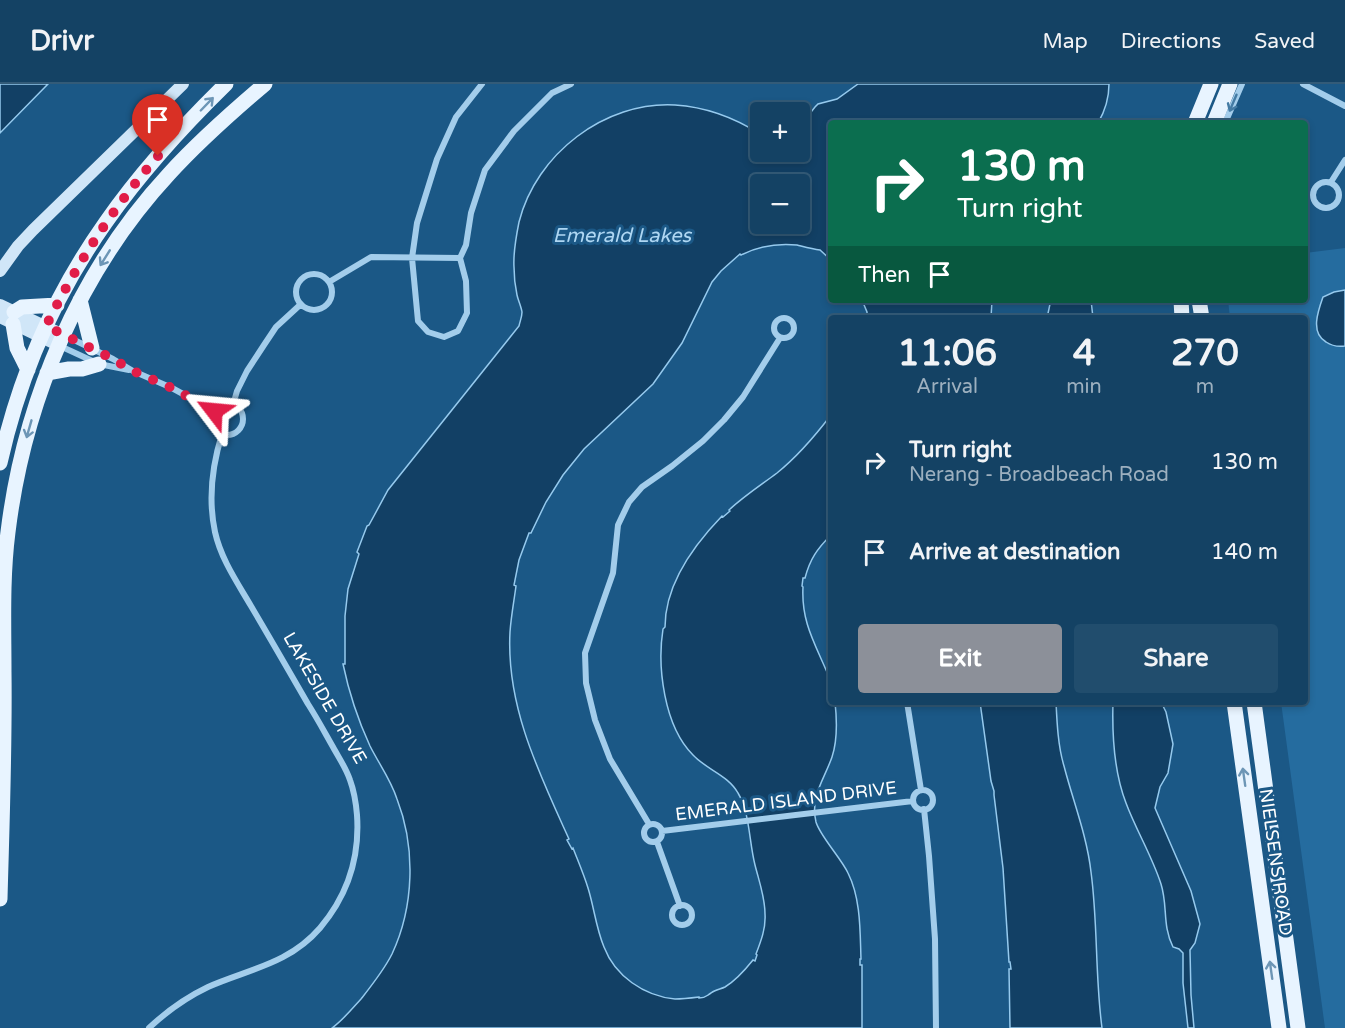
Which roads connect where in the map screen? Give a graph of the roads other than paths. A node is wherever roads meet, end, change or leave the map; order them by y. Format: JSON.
{"nodes":[{"id":1,"x":183,"y":84,"type":"edge"},
{"id":2,"x":226,"y":84,"type":"edge"},
{"id":3,"x":265,"y":84,"type":"edge"},
{"id":4,"x":482,"y":84,"type":"edge"},
{"id":5,"x":571,"y":84,"type":"edge"},
{"id":6,"x":1211,"y":84,"type":"edge"},
{"id":7,"x":1230,"y":84,"type":"edge"},
{"id":8,"x":1242,"y":84,"type":"edge"},
{"id":9,"x":1303,"y":84,"type":"edge"},
{"id":10,"x":1345,"y":106,"type":"edge"},
{"id":11,"x":1196,"y":120,"type":"edge"},
{"id":12,"x":1215,"y":120,"type":"edge"},
{"id":13,"x":1226,"y":120,"type":"edge"},
{"id":14,"x":1345,"y":160,"type":"edge"},
{"id":15,"x":1331,"y":182,"type":"junction"},
{"id":16,"x":1308,"y":191,"type":"edge"},
{"id":17,"x":1314,"y":192,"type":"junction"},
{"id":18,"x":1338,"y":202,"type":"junction"},
{"id":19,"x":1345,"y":206,"type":"edge"},
{"id":20,"x":412,"y":258,"type":"junction"},
{"id":21,"x":460,"y":258,"type":"junction"},
{"id":22,"x":0,"y":271,"type":"edge"},
{"id":23,"x":329,"y":282,"type":"junction"},
{"id":24,"x":80,"y":300,"type":"junction"},
{"id":25,"x":57,"y":304,"type":"junction"},
{"id":26,"x":301,"y":304,"type":"junction"},
{"id":27,"x":7,"y":315,"type":"edge"},
{"id":28,"x":44,"y":332,"type":"junction"},
{"id":29,"x":780,"y":338,"type":"dead end"},
{"id":30,"x":61,"y":340,"type":"junction"},
{"id":31,"x":92,"y":348,"type":"junction"},
{"id":32,"x":99,"y":364,"type":"junction"},
{"id":33,"x":28,"y":370,"type":"junction"},
{"id":34,"x":133,"y":371,"type":"junction"},
{"id":35,"x":47,"y":373,"type":"junction"},
{"id":36,"x":233,"y":405,"type":"junction"},
{"id":37,"x":214,"y":411,"type":"junction"},
{"id":38,"x":222,"y":434,"type":"junction"},
{"id":39,"x":0,"y":463,"type":"edge"},
{"id":40,"x":907,"y":705,"type":"edge"},
{"id":41,"x":1234,"y":705,"type":"edge"},
{"id":42,"x":1254,"y":705,"type":"edge"},
{"id":43,"x":921,"y":790,"type":"junction"},
{"id":44,"x":913,"y":801,"type":"junction"},
{"id":45,"x":924,"y":809,"type":"junction"},
{"id":46,"x":649,"y":824,"type":"junction"},
{"id":47,"x":662,"y":831,"type":"junction"},
{"id":48,"x":657,"y":842,"type":"junction"},
{"id":49,"x":0,"y":899,"type":"edge"},
{"id":50,"x":680,"y":906,"type":"dead end"},
{"id":51,"x":149,"y":1028,"type":"edge"},
{"id":52,"x":936,"y":1028,"type":"edge"},
{"id":53,"x":1279,"y":1028,"type":"edge"},
{"id":54,"x":1298,"y":1028,"type":"edge"}],
"edges":[{"from":1,"to":22,"type":"street"},
{"from":25,"to":2,"type":"main road","one_way":true},
{"from":3,"to":24,"type":"main road","one_way":true},
{"from":4,"to":20,"type":"street"},
{"from":5,"to":21,"type":"street"},
{"from":6,"to":11,"type":"main road"},
{"from":7,"to":12,"type":"main road"},
{"from":8,"to":13,"type":"street","one_way":true},
{"from":9,"to":10,"type":"street"},
{"from":14,"to":15,"type":"street"},
{"from":15,"to":17,"type":"street"},
{"from":15,"to":18,"type":"street"},
{"from":16,"to":17,"type":"street"},
{"from":17,"to":18,"type":"street"},
{"from":18,"to":19,"type":"street"},
{"from":20,"to":21,"type":"street"},
{"from":20,"to":21,"type":"street"},
{"from":20,"to":23,"type":"street"},
{"from":23,"to":26,"type":"street"},
{"from":23,"to":26,"type":"street"},
{"from":24,"to":30,"type":"main road"},
{"from":24,"to":31,"type":"main road"},
{"from":25,"to":27,"type":"main road"},
{"from":25,"to":28,"type":"main road"},
{"from":26,"to":36,"type":"street"},
{"from":27,"to":28,"type":"street"},
{"from":27,"to":33,"type":"main road"},
{"from":28,"to":30,"type":"street"},
{"from":28,"to":33,"type":"main road"},
{"from":29,"to":46,"type":"street"},
{"from":30,"to":31,"type":"street"},
{"from":30,"to":32,"type":"street"},
{"from":30,"to":35,"type":"main road"},
{"from":31,"to":34,"type":"street"},
{"from":32,"to":34,"type":"street"},
{"from":32,"to":35,"type":"main road"},
{"from":33,"to":39,"type":"main road"},
{"from":34,"to":37,"type":"street"},
{"from":35,"to":49,"type":"main road","one_way":true},
{"from":36,"to":37,"type":"street"},
{"from":36,"to":38,"type":"street"},
{"from":37,"to":38,"type":"street"},
{"from":38,"to":51,"type":"street","name":"LAKESIDE DRIVE"},
{"from":40,"to":43,"type":"street","name":"EMERALD ISLAND DRIVE"},
{"from":53,"to":41,"type":"main road","name":"NIELSENS ROAD","one_way":true},
{"from":42,"to":54,"type":"main road","name":"NIELSENS ROAD"},
{"from":43,"to":44,"type":"street"},
{"from":43,"to":45,"type":"street"},
{"from":44,"to":45,"type":"street"},
{"from":44,"to":47,"type":"street","name":"EMERALD ISLAND DRIVE"},
{"from":45,"to":52,"type":"street"},
{"from":46,"to":47,"type":"street"},
{"from":46,"to":48,"type":"street"},
{"from":47,"to":48,"type":"street"},
{"from":48,"to":50,"type":"street","name":"EMERALD ISLAND DRIVE"}]}
